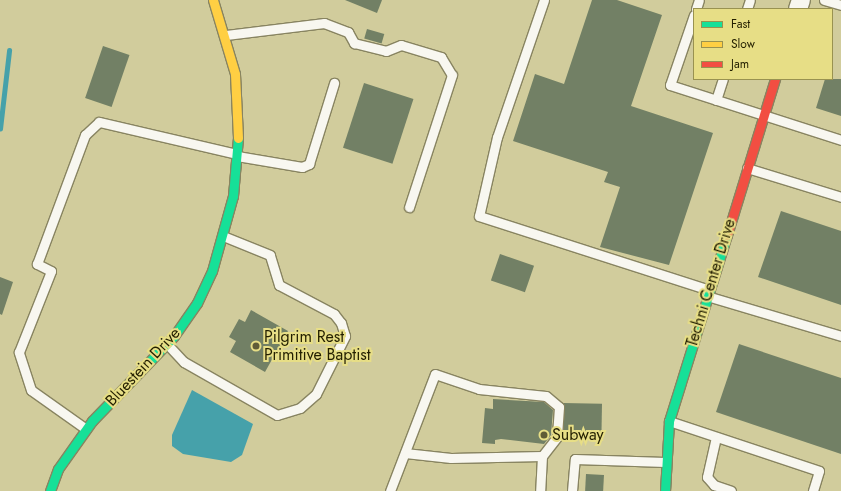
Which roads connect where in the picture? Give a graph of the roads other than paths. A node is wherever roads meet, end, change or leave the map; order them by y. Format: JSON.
{"nodes":[{"id":1,"x":213,"y":0,"type":"edge"},
{"id":2,"x":544,"y":0,"type":"edge"},
{"id":3,"x":824,"y":0,"type":"edge"},
{"id":4,"x":841,"y":5,"type":"edge"},
{"id":5,"x":693,"y":18,"type":"edge"},
{"id":6,"x":226,"y":35,"type":"junction"},
{"id":7,"x":723,"y":80,"type":"edge"},
{"id":8,"x":775,"y":80,"type":"edge"},
{"id":9,"x":334,"y":83,"type":"dead end"},
{"id":10,"x":716,"y":100,"type":"junction"},
{"id":11,"x":764,"y":115,"type":"junction"},
{"id":12,"x":841,"y":140,"type":"edge"},
{"id":13,"x":237,"y":155,"type":"junction"},
{"id":14,"x":747,"y":168,"type":"junction"},
{"id":15,"x":841,"y":197,"type":"edge"},
{"id":16,"x":409,"y":207,"type":"dead end"},
{"id":17,"x":223,"y":236,"type":"junction"},
{"id":18,"x":708,"y":293,"type":"junction"},
{"id":19,"x":841,"y":336,"type":"edge"},
{"id":20,"x":167,"y":344,"type":"junction"},
{"id":21,"x":669,"y":421,"type":"junction"},
{"id":22,"x":86,"y":429,"type":"junction"},
{"id":23,"x":716,"y":437,"type":"junction"},
{"id":24,"x":405,"y":453,"type":"junction"},
{"id":25,"x":542,"y":456,"type":"junction"},
{"id":26,"x":665,"y":462,"type":"junction"},
{"id":27,"x":50,"y":491,"type":"edge"},
{"id":28,"x":390,"y":491,"type":"edge"},
{"id":29,"x":540,"y":491,"type":"edge"},
{"id":30,"x":572,"y":491,"type":"edge"},
{"id":31,"x":665,"y":491,"type":"edge"},
{"id":32,"x":731,"y":491,"type":"edge"},
{"id":33,"x":813,"y":491,"type":"edge"}],
"edges":[{"from":1,"to":6,"type":"street","name":"Bluestein Drive"},
{"from":2,"to":18,"type":"lane"},
{"from":3,"to":4,"type":"lane"},
{"from":5,"to":10,"type":"lane"},
{"from":6,"to":13,"type":"street","name":"Bluestein Drive"},
{"from":6,"to":16,"type":"lane"},
{"from":7,"to":10,"type":"lane"},
{"from":8,"to":11,"type":"street","name":"Techni Center Drive"},
{"from":9,"to":13,"type":"lane"},
{"from":10,"to":11,"type":"lane"},
{"from":11,"to":12,"type":"lane"},
{"from":11,"to":14,"type":"street","name":"Techni Center Drive"},
{"from":13,"to":17,"type":"street","name":"Bluestein Drive"},
{"from":13,"to":22,"type":"lane"},
{"from":14,"to":15,"type":"lane"},
{"from":14,"to":18,"type":"street","name":"Techni Center Drive"},
{"from":17,"to":20,"type":"street","name":"Bluestein Drive"},
{"from":17,"to":20,"type":"lane"},
{"from":18,"to":19,"type":"lane"},
{"from":18,"to":21,"type":"street","name":"Techni Center Drive"},
{"from":20,"to":22,"type":"street","name":"Bluestein Drive"},
{"from":21,"to":23,"type":"lane"},
{"from":21,"to":26,"type":"street","name":"Techni Center Drive"},
{"from":22,"to":27,"type":"street","name":"Bluestein Drive"},
{"from":23,"to":32,"type":"lane"},
{"from":23,"to":33,"type":"lane"},
{"from":24,"to":25,"type":"lane"},
{"from":24,"to":25,"type":"lane"},
{"from":24,"to":28,"type":"lane"},
{"from":25,"to":29,"type":"lane"},
{"from":26,"to":30,"type":"lane"},
{"from":26,"to":31,"type":"street","name":"Techni Center Drive"}]}
